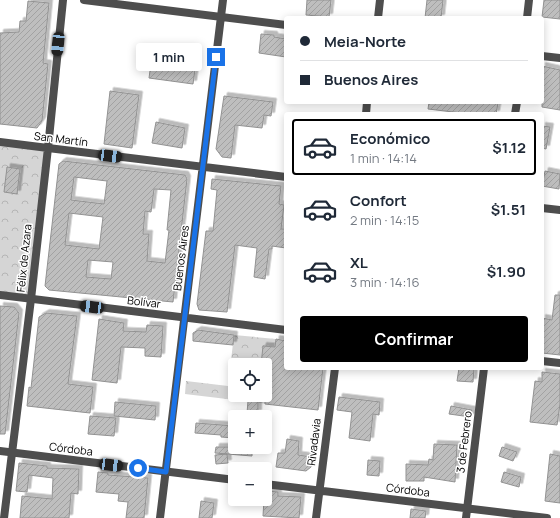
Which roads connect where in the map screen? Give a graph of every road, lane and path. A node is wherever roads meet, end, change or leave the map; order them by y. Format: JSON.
{"nodes":[{"id":1,"x":63,"y":0,"type":"edge"},
{"id":2,"x":84,"y":0,"type":"edge"},
{"id":3,"x":223,"y":0,"type":"edge"},
{"id":4,"x":380,"y":0,"type":"edge"},
{"id":5,"x":529,"y":0,"type":"edge"},
{"id":6,"x":378,"y":16,"type":"edge"},
{"id":7,"x":527,"y":16,"type":"edge"},
{"id":8,"x":221,"y":17,"type":"junction"},
{"id":9,"x":284,"y":25,"type":"edge"},
{"id":10,"x":544,"y":56,"type":"edge"},
{"id":11,"x":560,"y":58,"type":"edge"},
{"id":12,"x":0,"y":142,"type":"edge"},
{"id":13,"x":48,"y":148,"type":"junction"},
{"id":14,"x":203,"y":168,"type":"junction"},
{"id":15,"x":284,"y":177,"type":"edge"},
{"id":16,"x":544,"y":208,"type":"edge"},
{"id":17,"x":560,"y":210,"type":"edge"},
{"id":18,"x":0,"y":296,"type":"edge"},
{"id":19,"x":31,"y":299,"type":"junction"},
{"id":20,"x":184,"y":318,"type":"junction"},
{"id":21,"x":284,"y":330,"type":"edge"},
{"id":22,"x":544,"y":361,"type":"edge"},
{"id":23,"x":560,"y":363,"type":"edge"},
{"id":24,"x":334,"y":370,"type":"edge"},
{"id":25,"x":484,"y":370,"type":"edge"},
{"id":26,"x":0,"y":451,"type":"edge"},
{"id":27,"x":12,"y":453,"type":"junction"},
{"id":28,"x":166,"y":472,"type":"junction"},
{"id":29,"x":228,"y":479,"type":"edge"},
{"id":30,"x":272,"y":485,"type":"edge"},
{"id":31,"x":319,"y":490,"type":"junction"},
{"id":32,"x":3,"y":494,"type":"edge"},
{"id":33,"x":467,"y":508,"type":"junction"},
{"id":34,"x":4,"y":518,"type":"edge"},
{"id":35,"x":160,"y":518,"type":"edge"},
{"id":36,"x":316,"y":518,"type":"edge"},
{"id":37,"x":466,"y":518,"type":"edge"},
{"id":38,"x":547,"y":518,"type":"edge"}],
"edges":[{"from":1,"to":13,"type":"street","name":"Félix de Azara"},
{"from":2,"to":8,"type":"street"},
{"from":3,"to":8,"type":"street","name":"Buenos Aires"},
{"from":4,"to":6,"type":"street"},
{"from":5,"to":7,"type":"street"},
{"from":8,"to":9,"type":"street"},
{"from":8,"to":14,"type":"street","name":"Buenos Aires"},
{"from":10,"to":11,"type":"street"},
{"from":12,"to":13,"type":"street","name":"San Martín"},
{"from":13,"to":14,"type":"street","name":"San Martín"},
{"from":13,"to":19,"type":"street","name":"Félix de Azara"},
{"from":14,"to":15,"type":"street","name":"San Martín"},
{"from":14,"to":20,"type":"street","name":"Buenos Aires"},
{"from":16,"to":17,"type":"street"},
{"from":18,"to":19,"type":"street","name":"Bolívar"},
{"from":19,"to":20,"type":"street","name":"Bolívar"},
{"from":19,"to":27,"type":"street","name":"Félix de Azara"},
{"from":20,"to":21,"type":"street","name":"Bolívar"},
{"from":20,"to":28,"type":"street","name":"Buenos Aires"},
{"from":22,"to":23,"type":"street"},
{"from":24,"to":31,"type":"street","name":"Rivadavia"},
{"from":25,"to":33,"type":"street","name":"3 de Febrero"},
{"from":26,"to":27,"type":"street","name":"Córdoba"},
{"from":27,"to":28,"type":"street","name":"Córdoba"},
{"from":27,"to":32,"type":"street","name":"Félix de Azara"},
{"from":28,"to":29,"type":"street","name":"Córdoba"},
{"from":28,"to":35,"type":"street","name":"Buenos Aires"},
{"from":30,"to":31,"type":"street","name":"Córdoba"},
{"from":31,"to":33,"type":"street","name":"Córdoba"},
{"from":31,"to":36,"type":"street","name":"Rivadavia"},
{"from":32,"to":34,"type":"street","name":"Félix de Azara"},
{"from":33,"to":37,"type":"street","name":"3 de Febrero"},
{"from":33,"to":38,"type":"street","name":"Córdoba"}]}
